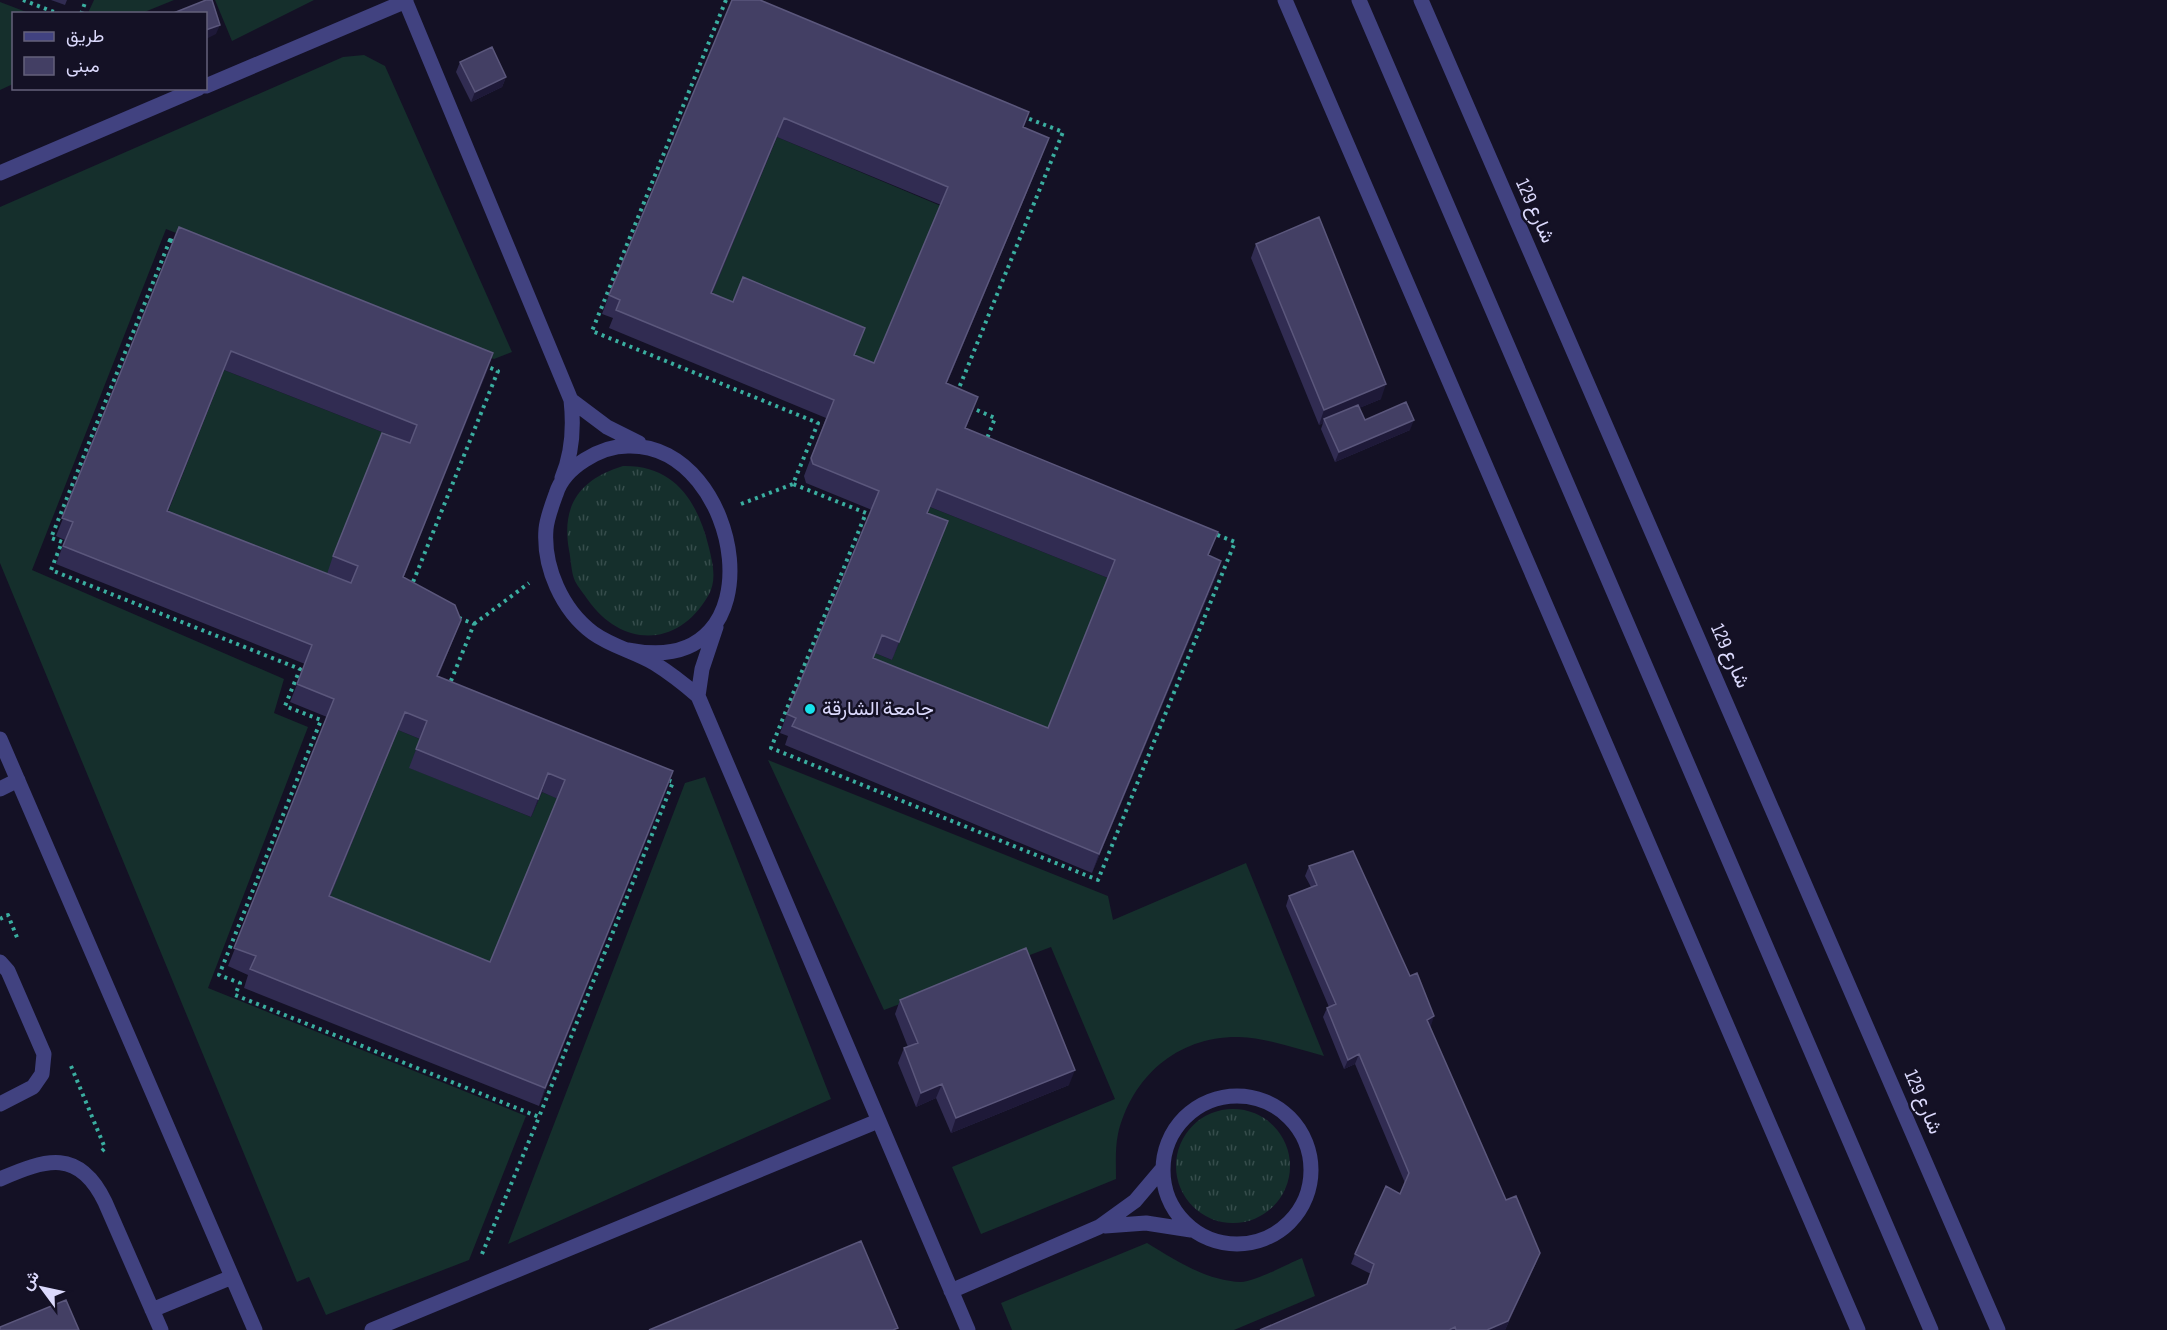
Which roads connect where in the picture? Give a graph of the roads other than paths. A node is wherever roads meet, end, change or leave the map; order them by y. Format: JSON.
{"nodes":[{"id":1,"x":405,"y":0,"type":"edge"},
{"id":2,"x":1285,"y":0,"type":"edge"},
{"id":3,"x":1359,"y":0,"type":"edge"},
{"id":4,"x":1420,"y":0,"type":"edge"},
{"id":5,"x":207,"y":86,"type":"edge"},
{"id":6,"x":194,"y":90,"type":"edge"},
{"id":7,"x":0,"y":174,"type":"edge"},
{"id":8,"x":571,"y":400,"type":"junction"},
{"id":9,"x":647,"y":447,"type":"junction"},
{"id":10,"x":556,"y":490,"type":"junction"},
{"id":11,"x":721,"y":616,"type":"junction"},
{"id":12,"x":629,"y":650,"type":"junction"},
{"id":13,"x":698,"y":696,"type":"junction"},
{"id":14,"x":0,"y":739,"type":"edge"},
{"id":15,"x":18,"y":780,"type":"junction"},
{"id":16,"x":0,"y":789,"type":"edge"},
{"id":17,"x":0,"y":962,"type":"edge"},
{"id":18,"x":0,"y":1104,"type":"edge"},
{"id":19,"x":879,"y":1121,"type":"junction"},
{"id":20,"x":1163,"y":1168,"type":"junction"},
{"id":21,"x":0,"y":1179,"type":"edge"},
{"id":22,"x":1099,"y":1227,"type":"junction"},
{"id":23,"x":1193,"y":1230,"type":"junction"},
{"id":24,"x":232,"y":1277,"type":"junction"},
{"id":25,"x":951,"y":1290,"type":"junction"},
{"id":26,"x":152,"y":1310,"type":"junction"},
{"id":27,"x":160,"y":1330,"type":"edge"},
{"id":28,"x":255,"y":1330,"type":"edge"},
{"id":29,"x":372,"y":1330,"type":"edge"},
{"id":30,"x":968,"y":1330,"type":"edge"},
{"id":31,"x":1858,"y":1330,"type":"edge"},
{"id":32,"x":1930,"y":1330,"type":"edge"},
{"id":33,"x":1998,"y":1330,"type":"edge"}],
"edges":[{"from":1,"to":5,"type":"street"},
{"from":1,"to":8,"type":"street"},
{"from":2,"to":31,"type":"street"},
{"from":3,"to":32,"type":"street"},
{"from":4,"to":33,"type":"street","name":"شارع 129"},
{"from":6,"to":7,"type":"street"},
{"from":8,"to":9,"type":"street"},
{"from":8,"to":10,"type":"street"},
{"from":9,"to":10,"type":"street"},
{"from":9,"to":11,"type":"street"},
{"from":10,"to":12,"type":"street"},
{"from":11,"to":12,"type":"street"},
{"from":11,"to":13,"type":"street"},
{"from":12,"to":13,"type":"street"},
{"from":13,"to":19,"type":"street"},
{"from":14,"to":15,"type":"street"},
{"from":15,"to":16,"type":"street"},
{"from":15,"to":24,"type":"street"},
{"from":17,"to":18,"type":"street"},
{"from":19,"to":25,"type":"street"},
{"from":19,"to":29,"type":"street"},
{"from":20,"to":22,"type":"street"},
{"from":20,"to":23,"type":"street"},
{"from":20,"to":23,"type":"street"},
{"from":21,"to":26,"type":"street"},
{"from":22,"to":23,"type":"street"},
{"from":22,"to":25,"type":"street"},
{"from":24,"to":26,"type":"street"},
{"from":24,"to":28,"type":"street"},
{"from":25,"to":30,"type":"street"},
{"from":26,"to":27,"type":"street"}]}
